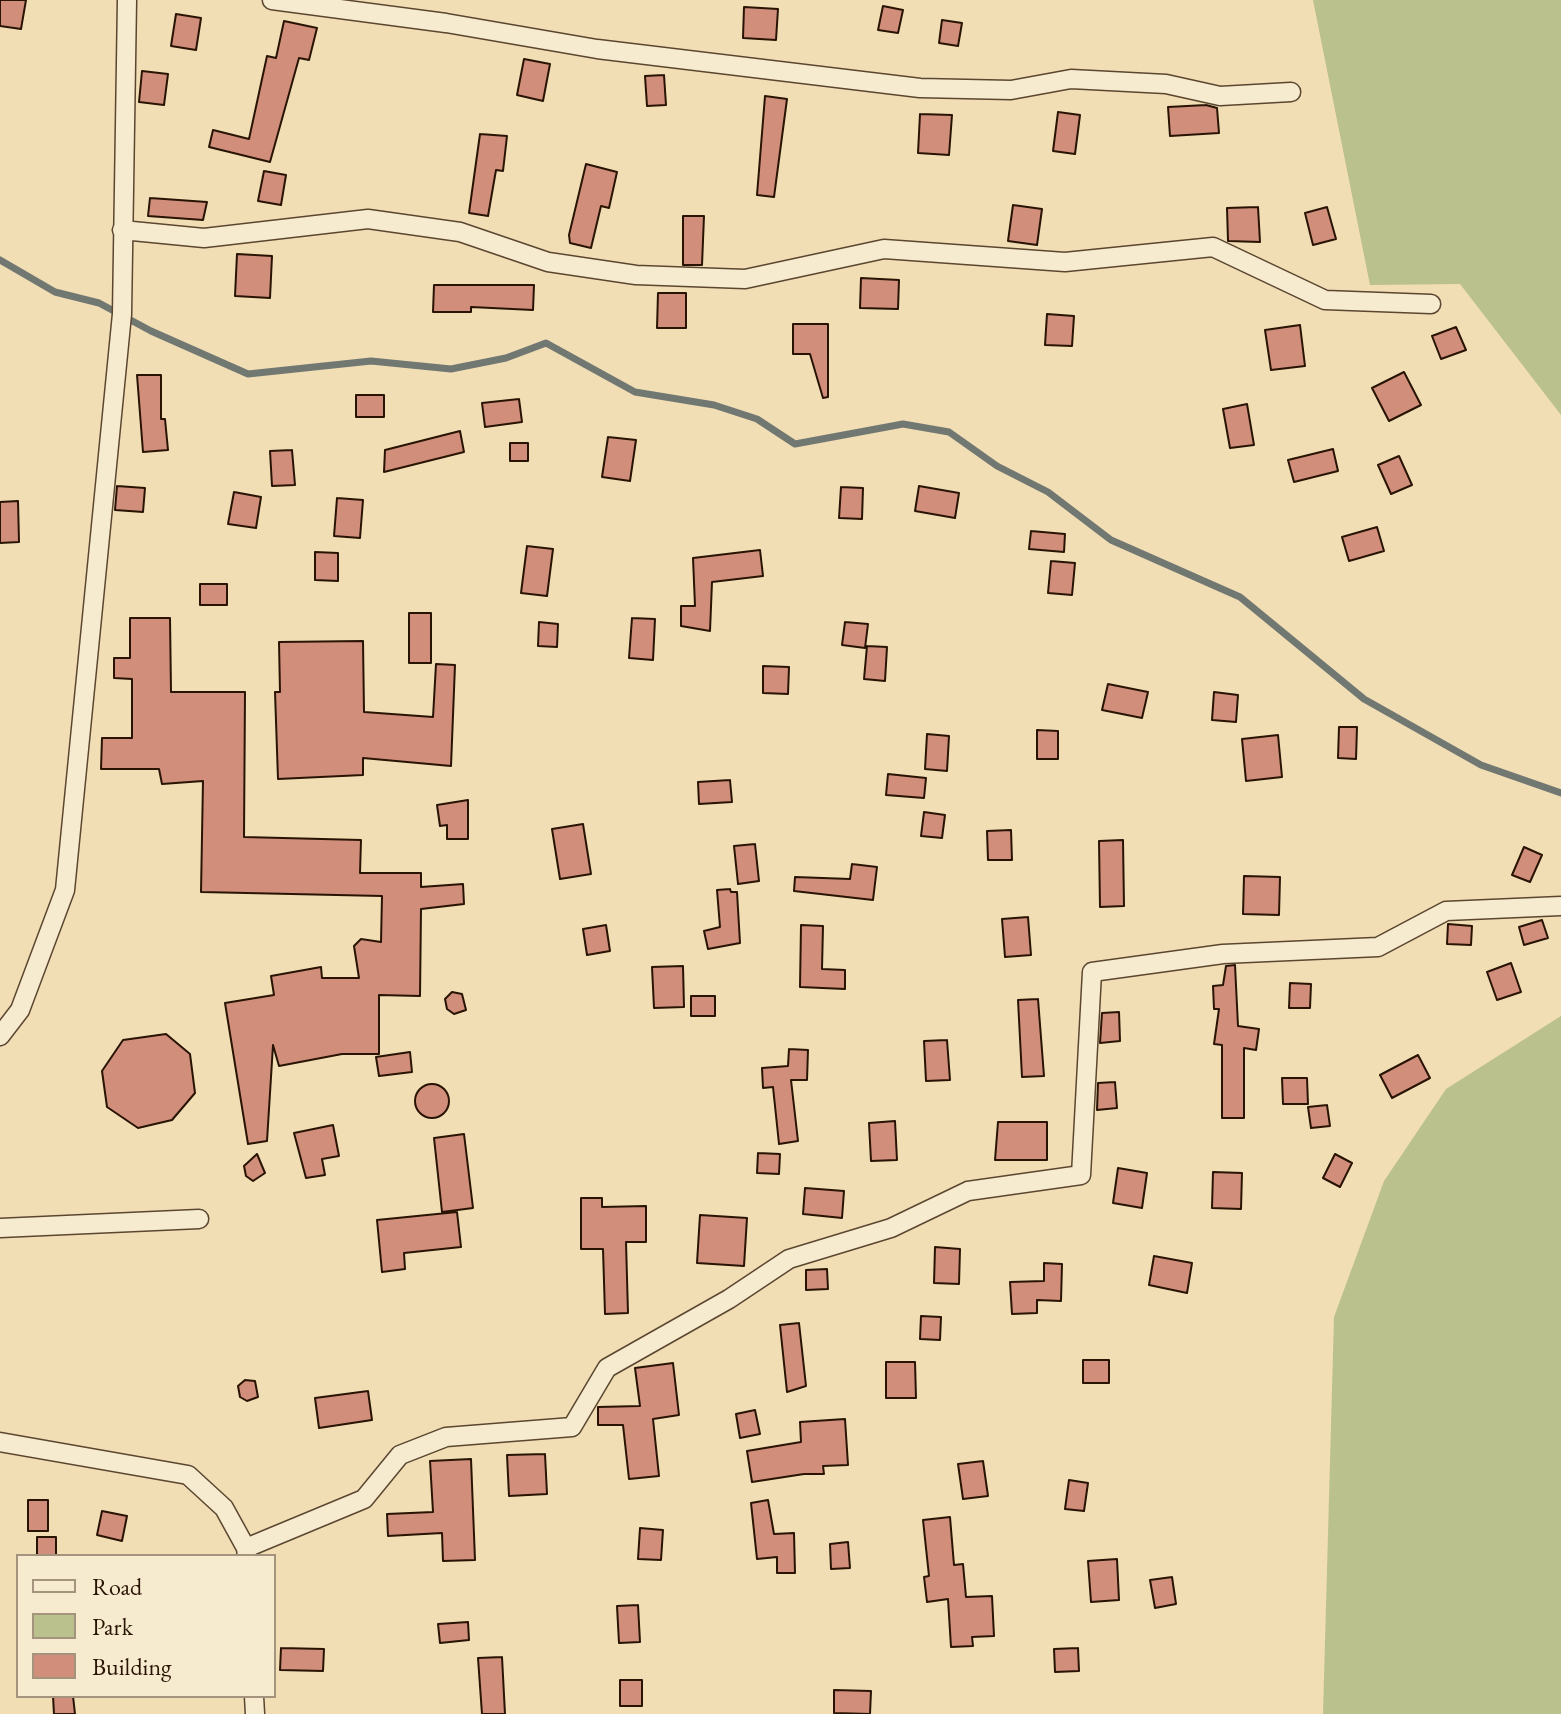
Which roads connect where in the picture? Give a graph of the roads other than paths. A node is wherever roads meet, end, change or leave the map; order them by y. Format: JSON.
{"nodes":[{"id":1,"x":127,"y":0,"type":"edge"},
{"id":2,"x":272,"y":0,"type":"edge"},
{"id":3,"x":1291,"y":92,"type":"dead end"},
{"id":4,"x":122,"y":230,"type":"junction"},
{"id":5,"x":1431,"y":304,"type":"dead end"},
{"id":6,"x":1561,"y":906,"type":"edge"},
{"id":7,"x":0,"y":1036,"type":"edge"},
{"id":8,"x":199,"y":1219,"type":"dead end"},
{"id":9,"x":0,"y":1228,"type":"edge"},
{"id":10,"x":0,"y":1442,"type":"edge"},
{"id":11,"x":246,"y":1552,"type":"edge"}],
"edges":[{"from":1,"to":4,"type":"street"},
{"from":2,"to":3,"type":"street"},
{"from":4,"to":5,"type":"street"},
{"from":4,"to":7,"type":"street"},
{"from":6,"to":11,"type":"street"},
{"from":8,"to":9,"type":"street"},
{"from":10,"to":11,"type":"street"}]}
